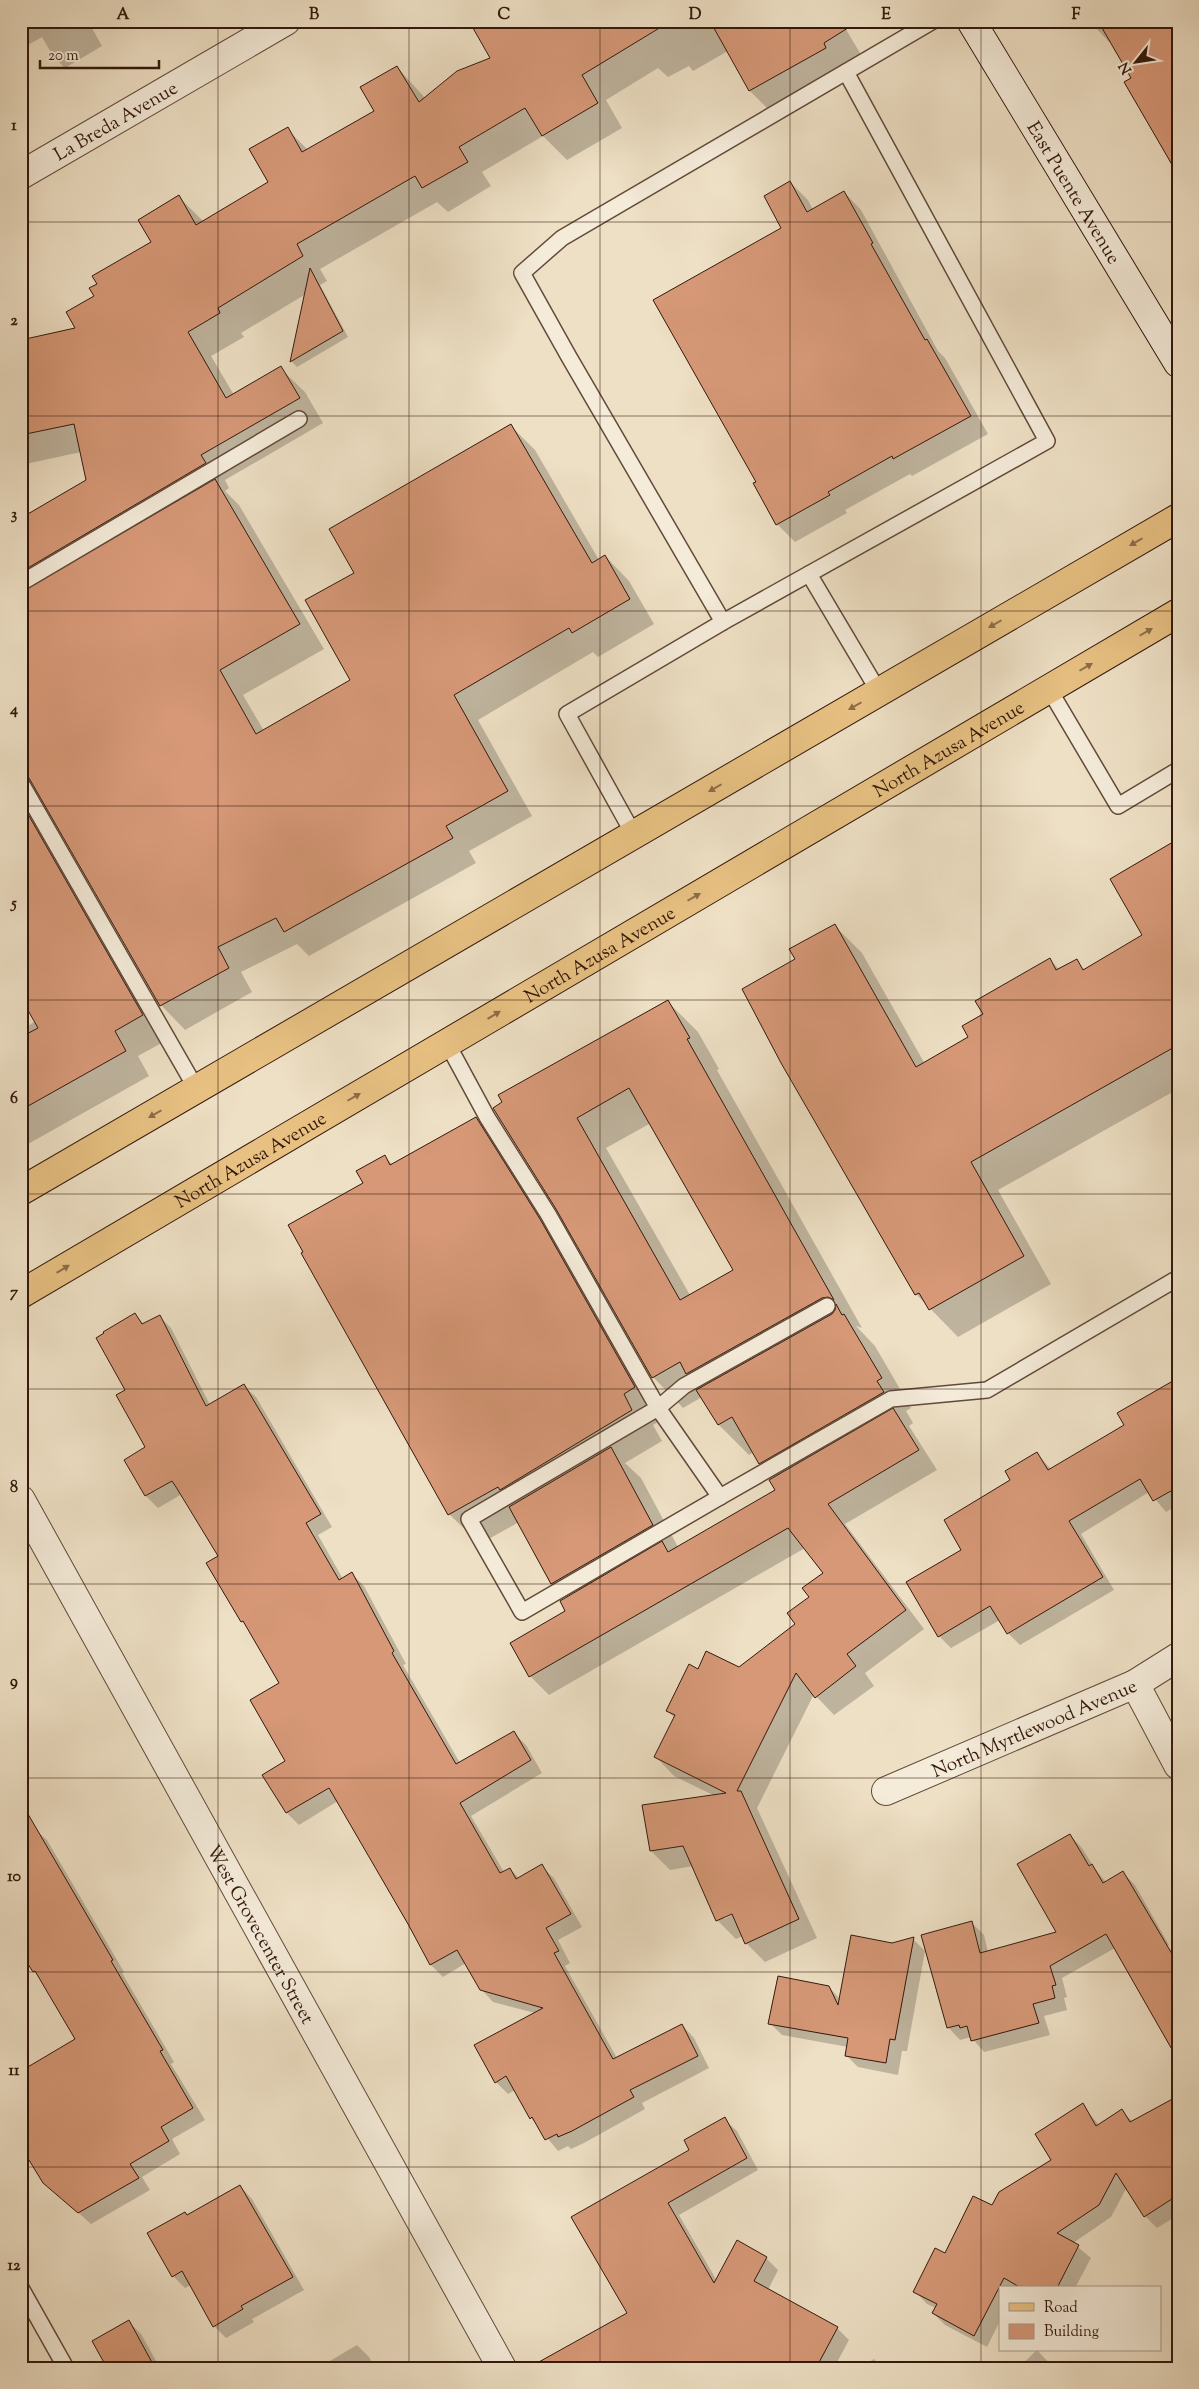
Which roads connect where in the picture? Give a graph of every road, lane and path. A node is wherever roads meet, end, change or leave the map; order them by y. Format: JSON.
{"nodes":[{"id":1,"x":286,"y":21,"type":"edge"},
{"id":2,"x":933,"y":21,"type":"edge"},
{"id":3,"x":971,"y":21,"type":"edge"},
{"id":4,"x":846,"y":72,"type":"junction"},
{"id":5,"x":21,"y":175,"type":"edge"},
{"id":6,"x":1178,"y":363,"type":"edge"},
{"id":7,"x":299,"y":419,"type":"dead end"},
{"id":8,"x":1178,"y":518,"type":"edge"},
{"id":9,"x":809,"y":574,"type":"junction"},
{"id":10,"x":21,"y":583,"type":"edge"},
{"id":11,"x":1178,"y":613,"type":"edge"},
{"id":12,"x":723,"y":622,"type":"junction"},
{"id":13,"x":1049,"y":689,"type":"junction"},
{"id":14,"x":880,"y":692,"type":"junction"},
{"id":15,"x":1178,"y":770,"type":"edge"},
{"id":16,"x":21,"y":783,"type":"edge"},
{"id":17,"x":634,"y":835,"type":"junction"},
{"id":18,"x":446,"y":1043,"type":"junction"},
{"id":19,"x":197,"y":1090,"type":"junction"},
{"id":20,"x":21,"y":1191,"type":"edge"},
{"id":21,"x":1178,"y":1278,"type":"edge"},
{"id":22,"x":21,"y":1294,"type":"edge"},
{"id":23,"x":827,"y":1306,"type":"dead end"},
{"id":24,"x":658,"y":1408,"type":"junction"},
{"id":25,"x":720,"y":1497,"type":"junction"},
{"id":26,"x":21,"y":1500,"type":"edge"},
{"id":27,"x":1178,"y":1657,"type":"edge"},
{"id":28,"x":1135,"y":1684,"type":"junction"},
{"id":29,"x":1178,"y":1764,"type":"edge"},
{"id":30,"x":886,"y":1792,"type":"dead end"},
{"id":31,"x":21,"y":2288,"type":"edge"},
{"id":32,"x":66,"y":2368,"type":"edge"},
{"id":33,"x":502,"y":2368,"type":"edge"}],
"edges":[{"from":1,"to":5,"type":"street","name":"La Breda Avenue"},
{"from":2,"to":4,"type":"lane"},
{"from":3,"to":6,"type":"street","name":"East Puente Avenue"},
{"from":4,"to":9,"type":"lane"},
{"from":4,"to":12,"type":"lane"},
{"from":7,"to":10,"type":"lane"},
{"from":8,"to":14,"type":"main road","one_way":true},
{"from":9,"to":12,"type":"lane"},
{"from":9,"to":14,"type":"lane"},
{"from":13,"to":11,"type":"main road","name":"North Azusa Avenue","one_way":true},
{"from":12,"to":17,"type":"lane"},
{"from":13,"to":15,"type":"lane"},
{"from":18,"to":13,"type":"main road","name":"North Azusa Avenue","one_way":true},
{"from":14,"to":17,"type":"main road","one_way":true},
{"from":16,"to":19,"type":"lane"},
{"from":17,"to":19,"type":"main road"},
{"from":22,"to":18,"type":"main road","name":"North Azusa Avenue","one_way":true},
{"from":18,"to":24,"type":"lane"},
{"from":19,"to":20,"type":"main road","one_way":true},
{"from":21,"to":25,"type":"lane"},
{"from":23,"to":24,"type":"lane"},
{"from":24,"to":25,"type":"lane"},
{"from":24,"to":25,"type":"lane"},
{"from":26,"to":33,"type":"street","name":"West Grovecenter Street"},
{"from":27,"to":28,"type":"street","name":"North Myrtlewood Avenue"},
{"from":28,"to":29,"type":"street"},
{"from":28,"to":30,"type":"street","name":"North Myrtlewood Avenue"},
{"from":31,"to":32,"type":"lane"}]}
